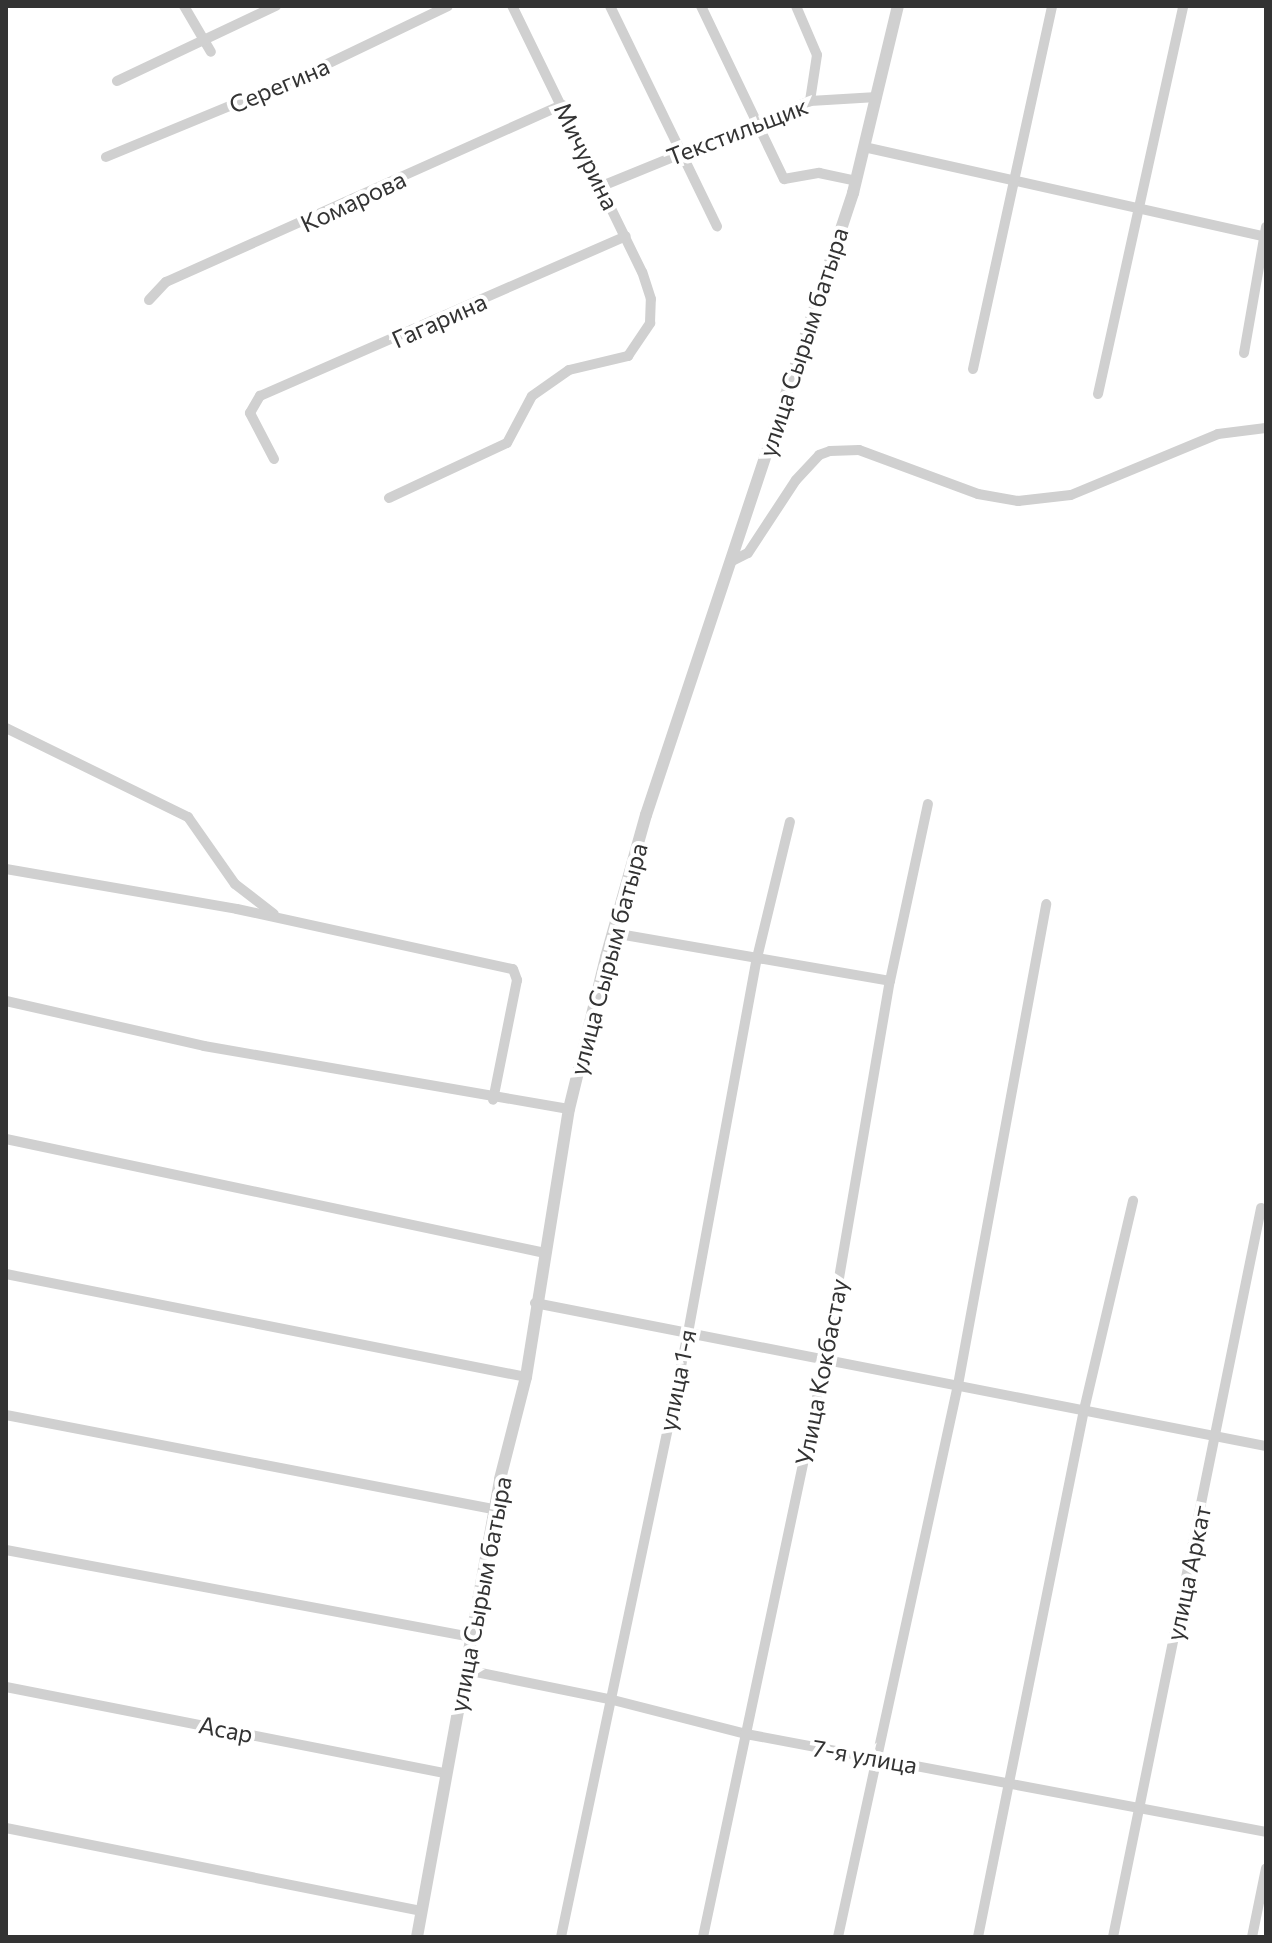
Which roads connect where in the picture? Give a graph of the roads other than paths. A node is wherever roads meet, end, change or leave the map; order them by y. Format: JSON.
{"nodes":[{"id":1,"x":184,"y":6,"type":"edge"},
{"id":2,"x":448,"y":6,"type":"edge"},
{"id":3,"x":512,"y":6,"type":"edge"},
{"id":4,"x":610,"y":6,"type":"edge"},
{"id":5,"x":701,"y":6,"type":"edge"},
{"id":6,"x":796,"y":6,"type":"edge"},
{"id":7,"x":898,"y":6,"type":"edge"},
{"id":8,"x":1052,"y":6,"type":"edge"},
{"id":9,"x":1183,"y":6,"type":"edge"},
{"id":10,"x":268,"y":8,"type":"edge"},
{"id":11,"x":203,"y":42,"type":"junction"},
{"id":12,"x":211,"y":52,"type":"dead end"},
{"id":13,"x":117,"y":81,"type":"dead end"},
{"id":14,"x":877,"y":97,"type":"junction"},
{"id":15,"x":810,"y":101,"type":"junction"},
{"id":16,"x":562,"y":105,"type":"junction"},
{"id":17,"x":758,"y":121,"type":"junction"},
{"id":18,"x":864,"y":147,"type":"junction"},
{"id":19,"x":682,"y":152,"type":"junction"},
{"id":20,"x":106,"y":157,"type":"dead end"},
{"id":21,"x":856,"y":181,"type":"junction"},
{"id":22,"x":1014,"y":181,"type":"junction"},
{"id":23,"x":602,"y":186,"type":"junction"},
{"id":24,"x":1141,"y":209,"type":"junction"},
{"id":25,"x":717,"y":226,"type":"dead end"},
{"id":26,"x":1265,"y":233,"type":"edge"},
{"id":27,"x":626,"y":236,"type":"junction"},
{"id":28,"x":149,"y":300,"type":"dead end"},
{"id":29,"x":1244,"y":353,"type":"dead end"},
{"id":30,"x":973,"y":369,"type":"dead end"},
{"id":31,"x":1098,"y":394,"type":"dead end"},
{"id":32,"x":1266,"y":428,"type":"edge"},
{"id":33,"x":274,"y":459,"type":"dead end"},
{"id":34,"x":389,"y":498,"type":"dead end"},
{"id":35,"x":730,"y":562,"type":"junction"},
{"id":36,"x":6,"y":728,"type":"edge"},
{"id":37,"x":928,"y":804,"type":"dead end"},
{"id":38,"x":790,"y":822,"type":"dead end"},
{"id":39,"x":6,"y":869,"type":"edge"},
{"id":40,"x":1046,"y":904,"type":"dead end"},
{"id":41,"x":279,"y":917,"type":"junction"},
{"id":42,"x":613,"y":933,"type":"junction"},
{"id":43,"x":757,"y":958,"type":"junction"},
{"id":44,"x":890,"y":981,"type":"junction"},
{"id":45,"x":6,"y":1001,"type":"edge"},
{"id":46,"x":493,"y":1100,"type":"junction"},
{"id":47,"x":569,"y":1109,"type":"junction"},
{"id":48,"x":6,"y":1139,"type":"edge"},
{"id":49,"x":1133,"y":1201,"type":"dead end"},
{"id":50,"x":1261,"y":1208,"type":"dead end"},
{"id":51,"x":545,"y":1253,"type":"junction"},
{"id":52,"x":6,"y":1274,"type":"edge"},
{"id":53,"x":535,"y":1303,"type":"junction"},
{"id":54,"x":688,"y":1333,"type":"junction"},
{"id":55,"x":825,"y":1360,"type":"junction"},
{"id":56,"x":526,"y":1377,"type":"junction"},
{"id":57,"x":958,"y":1385,"type":"junction"},
{"id":58,"x":1084,"y":1410,"type":"junction"},
{"id":59,"x":6,"y":1415,"type":"edge"},
{"id":60,"x":1218,"y":1436,"type":"junction"},
{"id":61,"x":1266,"y":1446,"type":"edge"},
{"id":62,"x":498,"y":1510,"type":"junction"},
{"id":63,"x":6,"y":1550,"type":"edge"},
{"id":64,"x":472,"y":1637,"type":"junction"},
{"id":65,"x":466,"y":1670,"type":"junction"},
{"id":66,"x":6,"y":1687,"type":"edge"},
{"id":67,"x":609,"y":1699,"type":"junction"},
{"id":68,"x":746,"y":1734,"type":"junction"},
{"id":69,"x":878,"y":1758,"type":"junction"},
{"id":70,"x":445,"y":1773,"type":"junction"},
{"id":71,"x":1008,"y":1781,"type":"junction"},
{"id":72,"x":1137,"y":1804,"type":"junction"},
{"id":73,"x":6,"y":1828,"type":"edge"},
{"id":74,"x":1266,"y":1832,"type":"edge"},
{"id":75,"x":1266,"y":1868,"type":"edge"},
{"id":76,"x":421,"y":1911,"type":"junction"},
{"id":77,"x":417,"y":1937,"type":"edge"},
{"id":78,"x":561,"y":1937,"type":"edge"},
{"id":79,"x":703,"y":1937,"type":"edge"},
{"id":80,"x":838,"y":1937,"type":"edge"},
{"id":81,"x":978,"y":1937,"type":"edge"},
{"id":82,"x":1113,"y":1937,"type":"edge"},
{"id":83,"x":1252,"y":1937,"type":"edge"}],
"edges":[{"from":1,"to":11,"type":"street"},
{"from":2,"to":20,"type":"street","name":"Серегина"},
{"from":3,"to":16,"type":"street","name":"Мичурина"},
{"from":4,"to":19,"type":"street"},
{"from":5,"to":17,"type":"street"},
{"from":6,"to":15,"type":"street"},
{"from":7,"to":14,"type":"street","name":"улица Сырым батыра"},
{"from":8,"to":22,"type":"street"},
{"from":9,"to":24,"type":"street"},
{"from":10,"to":11,"type":"street"},
{"from":11,"to":12,"type":"street"},
{"from":11,"to":13,"type":"street"},
{"from":14,"to":15,"type":"street","name":"Текстильщик"},
{"from":14,"to":18,"type":"street","name":"улица Сырым батыра"},
{"from":15,"to":17,"type":"street","name":"Текстильщик"},
{"from":16,"to":23,"type":"street","name":"Мичурина"},
{"from":16,"to":28,"type":"street","name":"Комарова"},
{"from":17,"to":19,"type":"street","name":"Текстильщик"},
{"from":17,"to":21,"type":"street"},
{"from":18,"to":21,"type":"street","name":"улица Сырым батыра"},
{"from":18,"to":22,"type":"street"},
{"from":19,"to":23,"type":"street","name":"Текстильщик"},
{"from":19,"to":25,"type":"street"},
{"from":21,"to":35,"type":"street","name":"улица Сырым батыра"},
{"from":22,"to":24,"type":"street"},
{"from":22,"to":30,"type":"street"},
{"from":23,"to":27,"type":"street","name":"Мичурина"},
{"from":24,"to":26,"type":"street"},
{"from":24,"to":31,"type":"street"},
{"from":26,"to":29,"type":"street"},
{"from":27,"to":33,"type":"street","name":"Гагарина"},
{"from":27,"to":34,"type":"street","name":"Мичурина"},
{"from":32,"to":35,"type":"street"},
{"from":35,"to":42,"type":"street","name":"улица Сырым батыра"},
{"from":36,"to":41,"type":"street"},
{"from":37,"to":44,"type":"street","name":"Улица Кокбастау"},
{"from":38,"to":43,"type":"street","name":"улица 1-я"},
{"from":39,"to":41,"type":"street"},
{"from":40,"to":57,"type":"street"},
{"from":41,"to":46,"type":"street"},
{"from":42,"to":43,"type":"street"},
{"from":42,"to":47,"type":"street","name":"улица Сырым батыра"},
{"from":43,"to":44,"type":"street"},
{"from":43,"to":54,"type":"street","name":"улица 1-я"},
{"from":44,"to":55,"type":"street","name":"Улица Кокбастау"},
{"from":45,"to":46,"type":"street"},
{"from":46,"to":47,"type":"street"},
{"from":47,"to":51,"type":"street","name":"улица Сырым батыра"},
{"from":48,"to":51,"type":"street"},
{"from":49,"to":58,"type":"street"},
{"from":50,"to":60,"type":"street","name":"улица Аркат"},
{"from":51,"to":53,"type":"street","name":"улица Сырым батыра"},
{"from":52,"to":56,"type":"street"},
{"from":53,"to":54,"type":"street"},
{"from":53,"to":56,"type":"street","name":"улица Сырым батыра"},
{"from":54,"to":55,"type":"street"},
{"from":54,"to":67,"type":"street","name":"улица 1-я"},
{"from":55,"to":57,"type":"street"},
{"from":55,"to":68,"type":"street","name":"Улица Кокбастау"},
{"from":56,"to":62,"type":"street","name":"улица Сырым батыра"},
{"from":57,"to":58,"type":"street"},
{"from":57,"to":69,"type":"street"},
{"from":58,"to":60,"type":"street"},
{"from":58,"to":71,"type":"street"},
{"from":59,"to":62,"type":"street"},
{"from":60,"to":61,"type":"street"},
{"from":60,"to":72,"type":"street","name":"улица Аркат"},
{"from":62,"to":64,"type":"street","name":"улица Сырым батыра"},
{"from":63,"to":64,"type":"street"},
{"from":64,"to":65,"type":"street","name":"улица Сырым батыра"},
{"from":65,"to":67,"type":"street","name":"7-я улица"},
{"from":65,"to":70,"type":"street","name":"улица Сырым батыра"},
{"from":66,"to":70,"type":"street","name":"Асар"},
{"from":67,"to":68,"type":"street","name":"7-я улица"},
{"from":67,"to":78,"type":"street","name":"улица 1-я"},
{"from":68,"to":69,"type":"street","name":"7-я улица"},
{"from":68,"to":79,"type":"street","name":"Улица Кокбастау"},
{"from":69,"to":71,"type":"street","name":"7-я улица"},
{"from":69,"to":80,"type":"street"},
{"from":70,"to":76,"type":"street","name":"улица Сырым батыра"},
{"from":71,"to":72,"type":"street","name":"7-я улица"},
{"from":71,"to":81,"type":"street"},
{"from":72,"to":74,"type":"street","name":"7-я улица"},
{"from":72,"to":82,"type":"street","name":"улица Аркат"},
{"from":73,"to":76,"type":"street"},
{"from":75,"to":83,"type":"street"},
{"from":76,"to":77,"type":"street","name":"улица Сырым батыра"}]}
